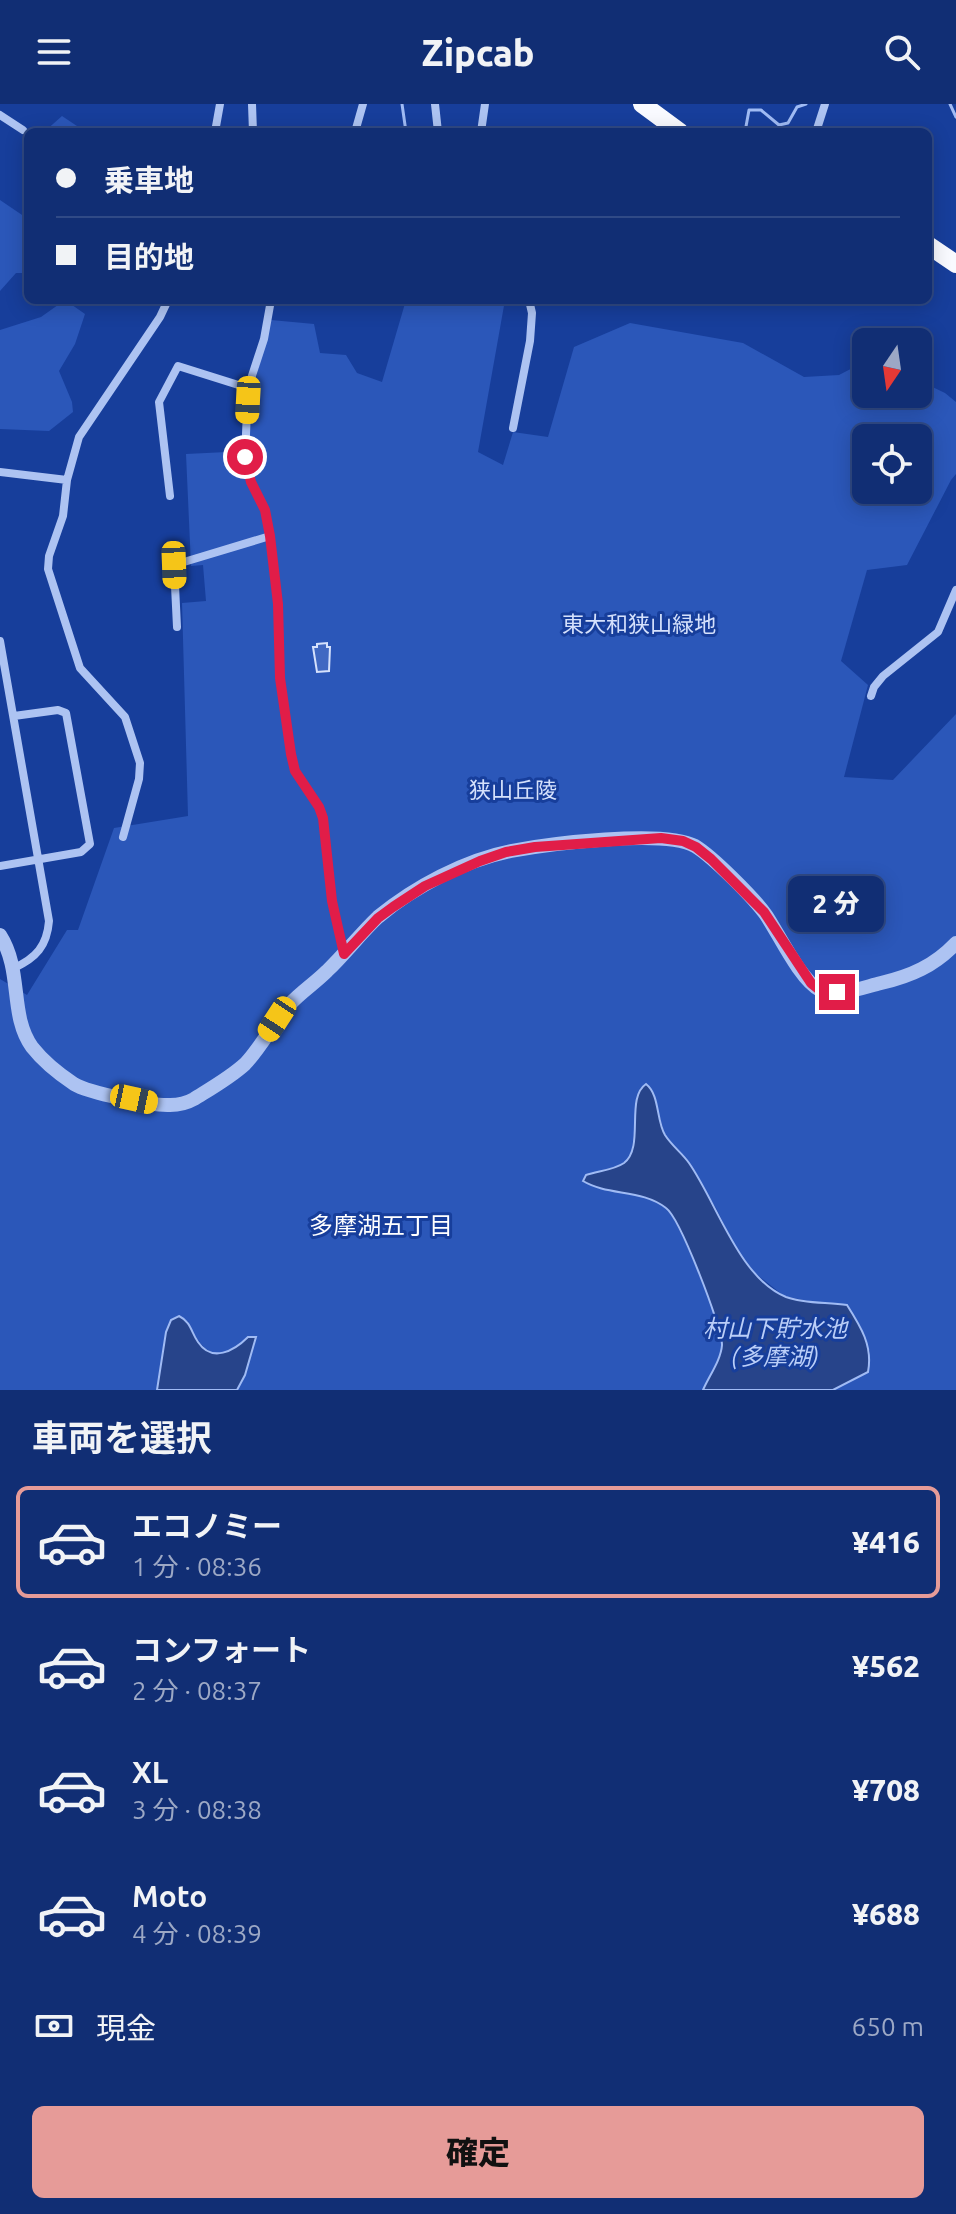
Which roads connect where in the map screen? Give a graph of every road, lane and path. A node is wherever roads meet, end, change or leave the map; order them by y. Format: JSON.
{"nodes":[{"id":1,"x":220,"y":104,"type":"edge"},
{"id":2,"x":252,"y":104,"type":"edge"},
{"id":3,"x":363,"y":104,"type":"edge"},
{"id":4,"x":435,"y":104,"type":"edge"},
{"id":5,"x":485,"y":104,"type":"edge"},
{"id":6,"x":642,"y":104,"type":"edge"},
{"id":7,"x":825,"y":104,"type":"edge"},
{"id":8,"x":0,"y":115,"type":"edge"},
{"id":9,"x":216,"y":128,"type":"edge"},
{"id":10,"x":253,"y":128,"type":"edge"},
{"id":11,"x":356,"y":128,"type":"edge"},
{"id":12,"x":438,"y":128,"type":"edge"},
{"id":13,"x":482,"y":128,"type":"edge"},
{"id":14,"x":675,"y":128,"type":"edge"},
{"id":15,"x":817,"y":128,"type":"edge"},
{"id":16,"x":23,"y":130,"type":"dead end"},
{"id":17,"x":932,"y":248,"type":"edge"},
{"id":18,"x":956,"y":264,"type":"edge"},
{"id":19,"x":166,"y":304,"type":"edge"},
{"id":20,"x":270,"y":304,"type":"edge"},
{"id":21,"x":530,"y":304,"type":"edge"},
{"id":22,"x":248,"y":388,"type":"junction"},
{"id":23,"x":513,"y":428,"type":"dead end"},
{"id":24,"x":0,"y":472,"type":"edge"},
{"id":25,"x":67,"y":480,"type":"junction"},
{"id":26,"x":170,"y":496,"type":"dead end"},
{"id":27,"x":270,"y":536,"type":"junction"},
{"id":28,"x":956,"y":590,"type":"edge"},
{"id":29,"x":177,"y":627,"type":"dead end"},
{"id":30,"x":0,"y":641,"type":"edge"},
{"id":31,"x":871,"y":696,"type":"dead end"},
{"id":32,"x":14,"y":716,"type":"junction"},
{"id":33,"x":123,"y":837,"type":"dead end"},
{"id":34,"x":40,"y":860,"type":"junction"},
{"id":35,"x":0,"y":866,"type":"edge"},
{"id":36,"x":0,"y":935,"type":"edge"},
{"id":37,"x":956,"y":943,"type":"edge"},
{"id":38,"x":344,"y":954,"type":"junction"},
{"id":39,"x":14,"y":968,"type":"junction"}],
"edges":[{"from":1,"to":9,"type":"street"},
{"from":2,"to":10,"type":"street"},
{"from":3,"to":11,"type":"street"},
{"from":4,"to":12,"type":"street"},
{"from":5,"to":13,"type":"street"},
{"from":6,"to":14,"type":"main road"},
{"from":7,"to":15,"type":"street"},
{"from":8,"to":16,"type":"street"},
{"from":17,"to":18,"type":"main road"},
{"from":19,"to":25,"type":"street"},
{"from":20,"to":22,"type":"street"},
{"from":21,"to":23,"type":"street"},
{"from":22,"to":26,"type":"street"},
{"from":22,"to":27,"type":"street"},
{"from":24,"to":25,"type":"street"},
{"from":25,"to":33,"type":"street"},
{"from":27,"to":29,"type":"street"},
{"from":27,"to":38,"type":"street"},
{"from":28,"to":31,"type":"street"},
{"from":30,"to":32,"type":"street"},
{"from":32,"to":34,"type":"street"},
{"from":32,"to":34,"type":"street"},
{"from":34,"to":35,"type":"street"},
{"from":34,"to":39,"type":"street"},
{"from":36,"to":39,"type":"street"},
{"from":37,"to":38,"type":"street"},
{"from":38,"to":39,"type":"street"}]}
